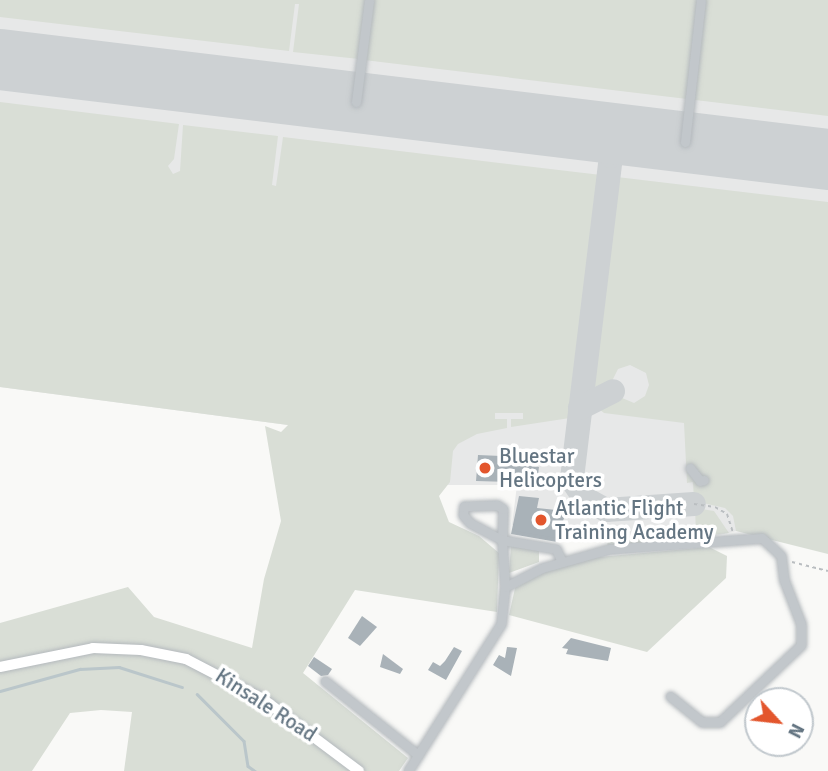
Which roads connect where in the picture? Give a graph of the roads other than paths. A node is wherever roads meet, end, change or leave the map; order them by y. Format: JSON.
{"nodes":[{"id":1,"x":369,"y":0,"type":"edge"},
{"id":2,"x":701,"y":0,"type":"edge"},
{"id":3,"x":356,"y":102,"type":"dead end"},
{"id":4,"x":685,"y":142,"type":"dead end"},
{"id":5,"x":691,"y":468,"type":"dead end"},
{"id":6,"x":705,"y":480,"type":"dead end"},
{"id":7,"x":502,"y":540,"type":"junction"},
{"id":8,"x":562,"y":562,"type":"junction"},
{"id":9,"x":505,"y":587,"type":"junction"},
{"id":10,"x":0,"y":667,"type":"edge"},
{"id":11,"x":325,"y":681,"type":"dead end"},
{"id":12,"x":670,"y":696,"type":"dead end"},
{"id":13,"x":418,"y":755,"type":"junction"},
{"id":14,"x":359,"y":771,"type":"edge"},
{"id":15,"x":408,"y":771,"type":"edge"}],
"edges":[{"from":1,"to":3,"type":"street"},
{"from":2,"to":4,"type":"street"},
{"from":5,"to":6,"type":"street"},
{"from":7,"to":7,"type":"street"},
{"from":7,"to":8,"type":"street"},
{"from":7,"to":9,"type":"street"},
{"from":8,"to":9,"type":"street"},
{"from":8,"to":12,"type":"street"},
{"from":9,"to":13,"type":"street"},
{"from":10,"to":14,"type":"main road","name":"Kinsale Road"},
{"from":11,"to":13,"type":"street"},
{"from":13,"to":15,"type":"street"}]}
